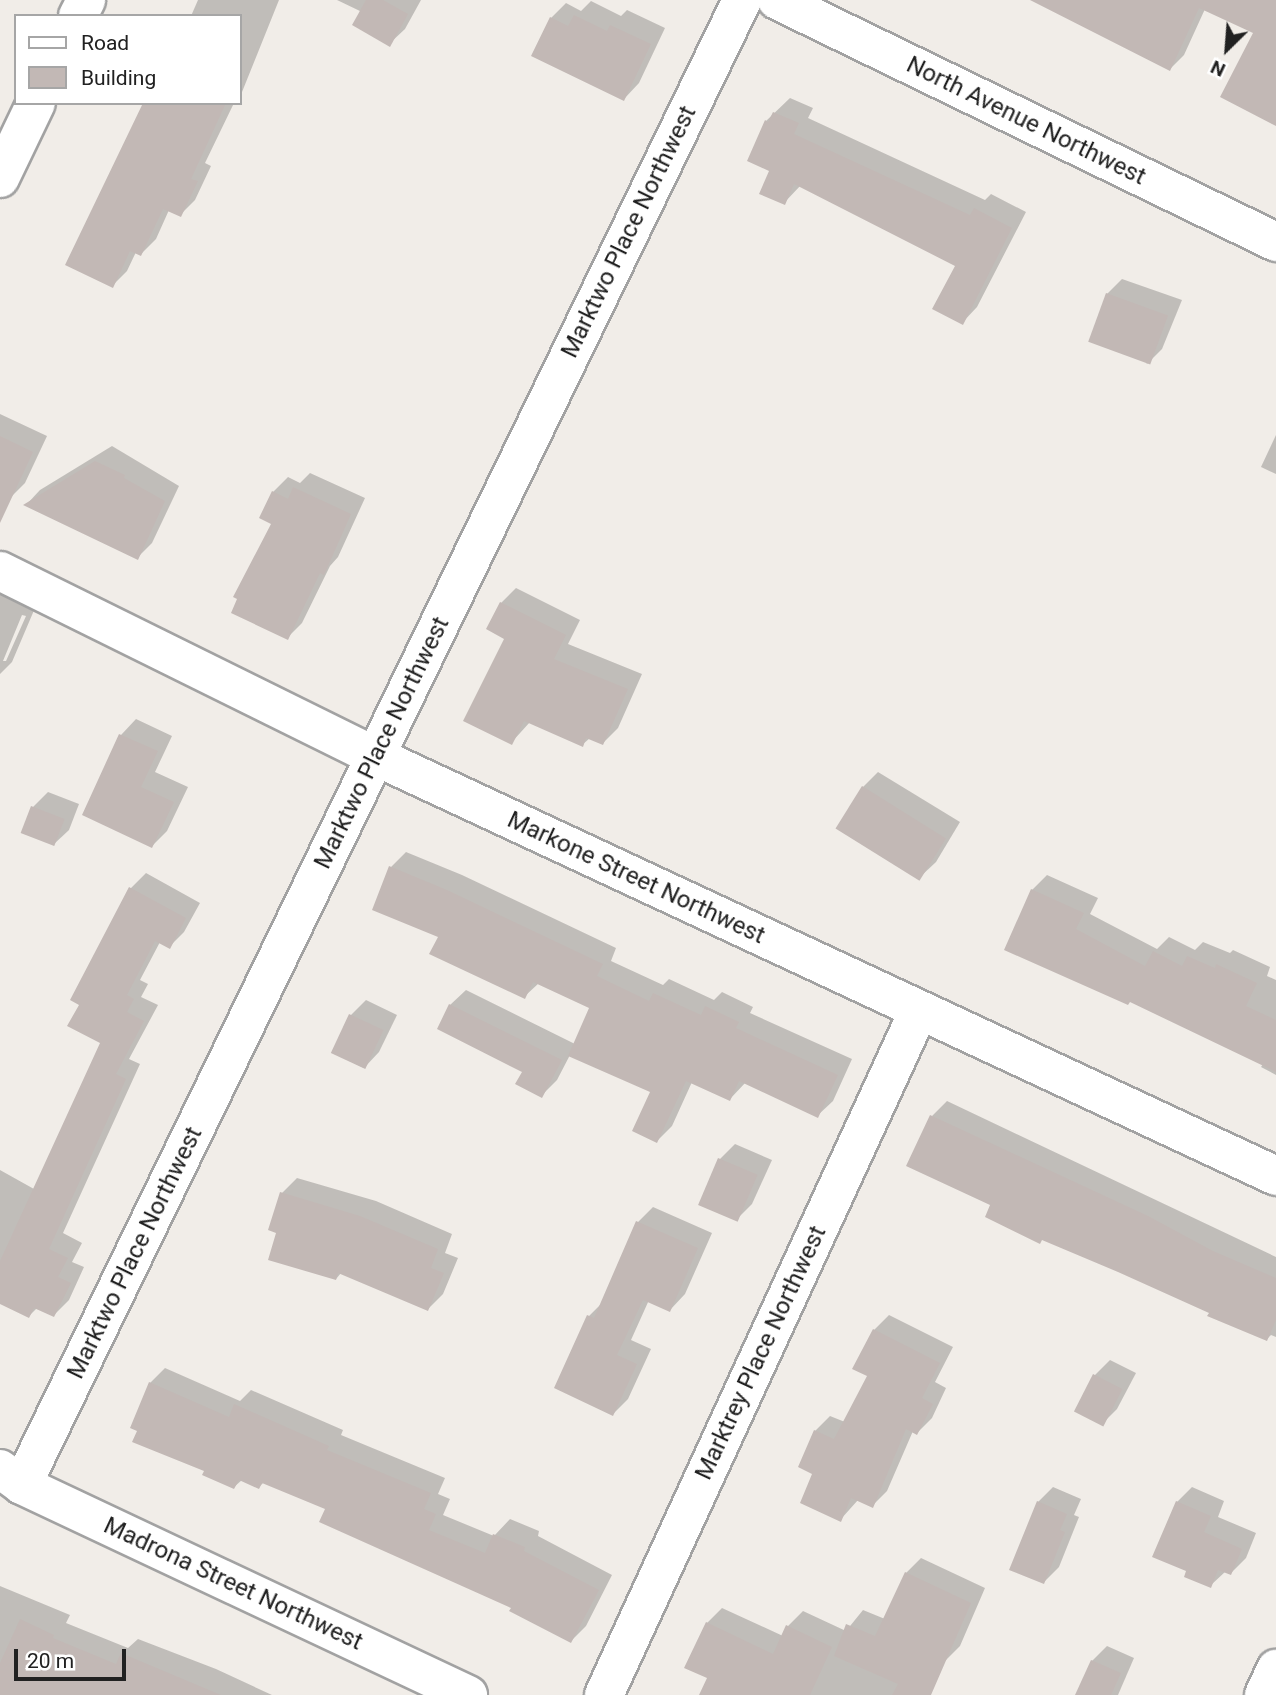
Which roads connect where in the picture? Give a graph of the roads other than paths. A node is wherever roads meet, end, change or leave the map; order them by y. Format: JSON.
{"nodes":[{"id":1,"x":742,"y":0,"type":"edge"},
{"id":2,"x":776,"y":0,"type":"edge"},
{"id":3,"x":35,"y":105,"type":"edge"},
{"id":4,"x":0,"y":178,"type":"edge"},
{"id":5,"x":1276,"y":242,"type":"edge"},
{"id":6,"x":0,"y":571,"type":"edge"},
{"id":7,"x":375,"y":756,"type":"junction"},
{"id":8,"x":919,"y":1010,"type":"junction"},
{"id":9,"x":1276,"y":1176,"type":"edge"},
{"id":10,"x":11,"y":1477,"type":"edge"},
{"id":11,"x":1276,"y":1669,"type":"edge"},
{"id":12,"x":468,"y":1695,"type":"edge"},
{"id":13,"x":604,"y":1695,"type":"edge"},
{"id":14,"x":1264,"y":1695,"type":"edge"}],
"edges":[{"from":1,"to":7,"type":"street","name":"Marktwo Place Northwest"},
{"from":2,"to":5,"type":"street","name":"North Avenue Northwest"},
{"from":3,"to":4,"type":"street"},
{"from":6,"to":7,"type":"street","name":"Markone Street Northwest"},
{"from":7,"to":8,"type":"street","name":"Markone Street Northwest"},
{"from":7,"to":10,"type":"street","name":"Marktwo Place Northwest"},
{"from":8,"to":9,"type":"street","name":"Markone Street Northwest"},
{"from":8,"to":13,"type":"street","name":"Marktrey Place Northwest"},
{"from":10,"to":12,"type":"street","name":"Madrona Street Northwest"},
{"from":11,"to":14,"type":"street"}]}
